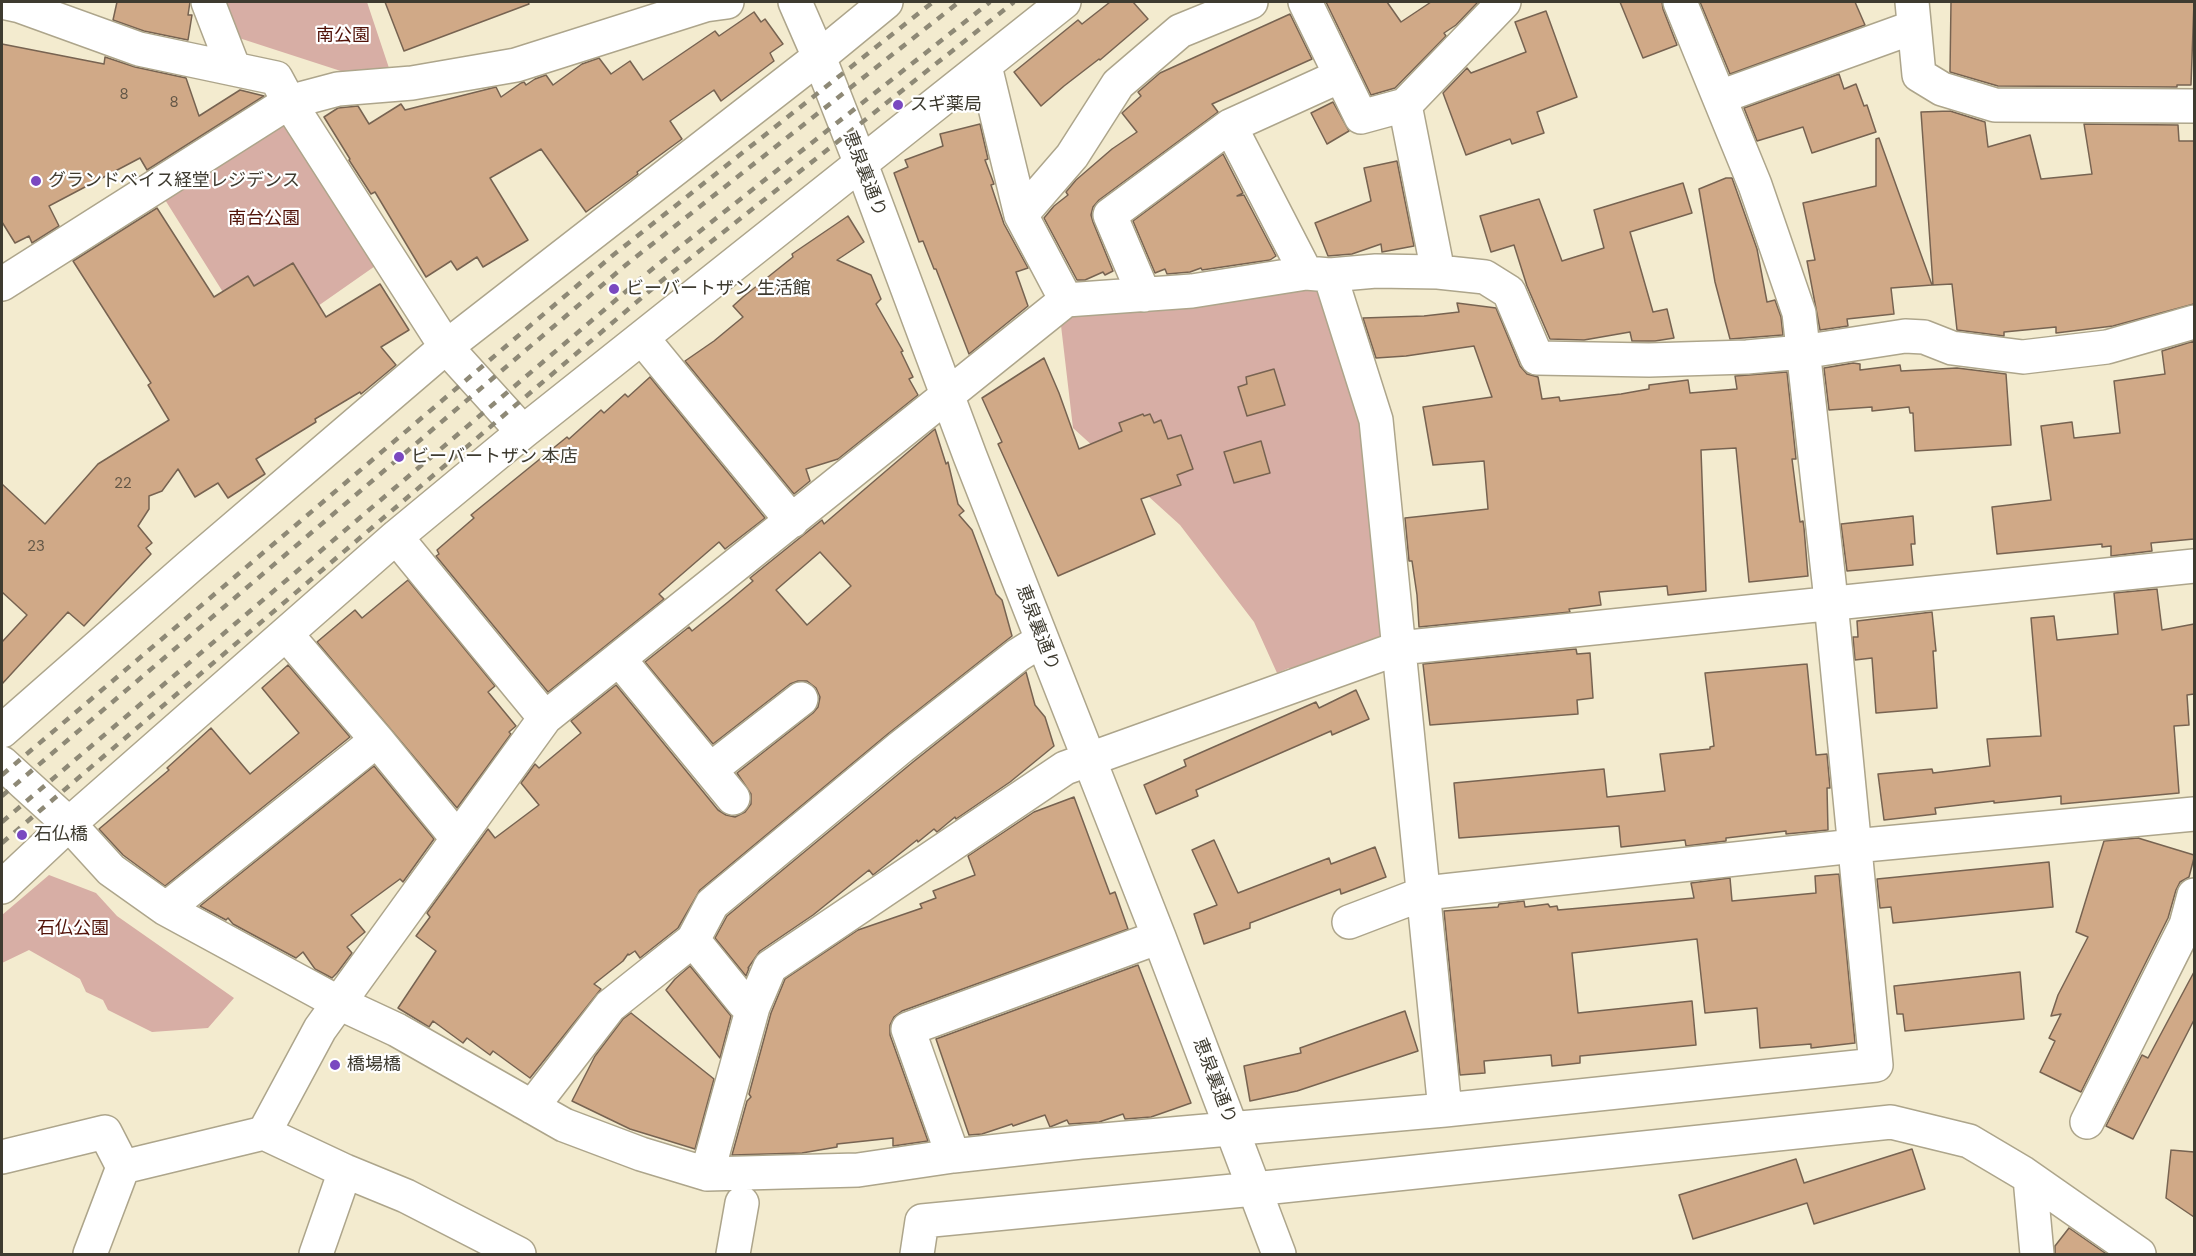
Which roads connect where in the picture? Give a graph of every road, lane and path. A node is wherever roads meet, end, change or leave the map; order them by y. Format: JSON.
{"nodes":[{"id":1,"x":2,"y":2,"type":"edge"},
{"id":2,"x":208,"y":2,"type":"edge"},
{"id":3,"x":727,"y":2,"type":"edge"},
{"id":4,"x":795,"y":2,"type":"edge"},
{"id":5,"x":886,"y":2,"type":"edge"},
{"id":6,"x":1064,"y":2,"type":"edge"},
{"id":7,"x":1251,"y":2,"type":"edge"},
{"id":8,"x":1305,"y":2,"type":"edge"},
{"id":9,"x":1504,"y":2,"type":"edge"},
{"id":10,"x":1680,"y":2,"type":"edge"},
{"id":11,"x":1913,"y":14,"type":"edge"},
{"id":12,"x":819,"y":57,"type":"junction"},
{"id":13,"x":985,"y":66,"type":"junction"},
{"id":14,"x":234,"y":69,"type":"junction"},
{"id":15,"x":1340,"y":75,"type":"junction"},
{"id":16,"x":1720,"y":98,"type":"junction"},
{"id":17,"x":289,"y":102,"type":"junction"},
{"id":18,"x":1405,"y":105,"type":"junction"},
{"id":19,"x":2194,"y":106,"type":"edge"},
{"id":20,"x":1230,"y":126,"type":"junction"},
{"id":21,"x":861,"y":164,"type":"junction"},
{"id":22,"x":1021,"y":215,"type":"junction"},
{"id":23,"x":1438,"y":272,"type":"junction"},
{"id":24,"x":1318,"y":274,"type":"junction"},
{"id":25,"x":2,"y":284,"type":"edge"},
{"id":26,"x":1144,"y":295,"type":"junction"},
{"id":27,"x":1066,"y":300,"type":"junction"},
{"id":28,"x":2194,"y":322,"type":"edge"},
{"id":29,"x":642,"y":338,"type":"junction"},
{"id":30,"x":446,"y":347,"type":"junction"},
{"id":31,"x":1802,"y":352,"type":"junction"},
{"id":32,"x":949,"y":396,"type":"junction"},
{"id":33,"x":523,"y":432,"type":"junction"},
{"id":34,"x":792,"y":521,"type":"junction"},
{"id":35,"x":396,"y":537,"type":"junction"},
{"id":36,"x":2194,"y":566,"type":"edge"},
{"id":37,"x":1831,"y":603,"type":"junction"},
{"id":38,"x":286,"y":634,"type":"junction"},
{"id":39,"x":1042,"y":640,"type":"junction"},
{"id":40,"x":1399,"y":648,"type":"junction"},
{"id":41,"x":619,"y":659,"type":"junction"},
{"id":42,"x":801,"y":699,"type":"dead end"},
{"id":43,"x":545,"y":718,"type":"junction"},
{"id":44,"x":2,"y":731,"type":"edge"},
{"id":45,"x":377,"y":740,"type":"junction"},
{"id":46,"x":1088,"y":759,"type":"junction"},
{"id":47,"x":2,"y":763,"type":"edge"},
{"id":48,"x":710,"y":770,"type":"junction"},
{"id":49,"x":733,"y":798,"type":"dead end"},
{"id":50,"x":2194,"y":814,"type":"edge"},
{"id":51,"x":69,"y":824,"type":"junction"},
{"id":52,"x":457,"y":838,"type":"junction"},
{"id":53,"x":1854,"y":846,"type":"junction"},
{"id":54,"x":6,"y":873,"type":"edge"},
{"id":55,"x":1425,"y":893,"type":"junction"},
{"id":56,"x":2194,"y":895,"type":"edge"},
{"id":57,"x":166,"y":909,"type":"junction"},
{"id":58,"x":1349,"y":922,"type":"dead end"},
{"id":59,"x":1159,"y":937,"type":"junction"},
{"id":60,"x":693,"y":940,"type":"junction"},
{"id":61,"x":339,"y":1003,"type":"junction"},
{"id":62,"x":753,"y":1006,"type":"junction"},
{"id":63,"x":532,"y":1107,"type":"junction"},
{"id":64,"x":1445,"y":1110,"type":"junction"},
{"id":65,"x":2087,"y":1122,"type":"dead end"},
{"id":66,"x":1232,"y":1129,"type":"junction"},
{"id":67,"x":264,"y":1133,"type":"junction"},
{"id":68,"x":952,"y":1156,"type":"junction"},
{"id":69,"x":2,"y":1157,"type":"edge"},
{"id":70,"x":123,"y":1167,"type":"junction"},
{"id":71,"x":345,"y":1171,"type":"junction"},
{"id":72,"x":707,"y":1174,"type":"junction"},
{"id":73,"x":2030,"y":1178,"type":"junction"},
{"id":74,"x":1254,"y":1189,"type":"junction"},
{"id":75,"x":742,"y":1203,"type":"dead end"},
{"id":76,"x":90,"y":1254,"type":"edge"},
{"id":77,"x":316,"y":1254,"type":"edge"},
{"id":78,"x":519,"y":1254,"type":"edge"},
{"id":79,"x":733,"y":1254,"type":"edge"},
{"id":80,"x":917,"y":1254,"type":"edge"},
{"id":81,"x":1279,"y":1254,"type":"edge"},
{"id":82,"x":2037,"y":1254,"type":"edge"},
{"id":83,"x":2139,"y":1254,"type":"edge"}],
"edges":[{"from":1,"to":14,"type":"street"},
{"from":2,"to":14,"type":"street"},
{"from":3,"to":17,"type":"street"},
{"from":4,"to":12,"type":"street","name":"恵泉裏通り"},
{"from":5,"to":12,"type":"street"},
{"from":6,"to":13,"type":"street"},
{"from":7,"to":22,"type":"street"},
{"from":8,"to":15,"type":"street"},
{"from":9,"to":18,"type":"street"},
{"from":10,"to":16,"type":"street"},
{"from":11,"to":16,"type":"street"},
{"from":11,"to":19,"type":"street"},
{"from":12,"to":21,"type":"street","name":"恵泉裏通り"},
{"from":12,"to":30,"type":"street"},
{"from":13,"to":21,"type":"street"},
{"from":13,"to":22,"type":"street"},
{"from":14,"to":17,"type":"street"},
{"from":15,"to":18,"type":"street"},
{"from":15,"to":20,"type":"street"},
{"from":16,"to":31,"type":"street"},
{"from":17,"to":25,"type":"street"},
{"from":17,"to":30,"type":"street"},
{"from":18,"to":23,"type":"street"},
{"from":20,"to":24,"type":"street"},
{"from":20,"to":26,"type":"street"},
{"from":21,"to":29,"type":"street"},
{"from":21,"to":32,"type":"street","name":"恵泉裏通り"},
{"from":22,"to":27,"type":"street"},
{"from":23,"to":24,"type":"street"},
{"from":23,"to":31,"type":"street"},
{"from":24,"to":26,"type":"street"},
{"from":24,"to":40,"type":"street"},
{"from":26,"to":27,"type":"street"},
{"from":27,"to":32,"type":"street"},
{"from":28,"to":31,"type":"street"},
{"from":29,"to":33,"type":"street"},
{"from":29,"to":34,"type":"street"},
{"from":30,"to":33,"type":"street"},
{"from":30,"to":44,"type":"street"},
{"from":31,"to":37,"type":"street"},
{"from":32,"to":34,"type":"street"},
{"from":32,"to":39,"type":"street","name":"恵泉裏通り"},
{"from":33,"to":35,"type":"street"},
{"from":34,"to":41,"type":"street"},
{"from":35,"to":38,"type":"street"},
{"from":35,"to":43,"type":"street"},
{"from":36,"to":37,"type":"street"},
{"from":37,"to":40,"type":"street"},
{"from":37,"to":53,"type":"street"},
{"from":38,"to":45,"type":"street"},
{"from":38,"to":51,"type":"street"},
{"from":39,"to":46,"type":"street","name":"恵泉裏通り"},
{"from":39,"to":60,"type":"street"},
{"from":40,"to":46,"type":"street"},
{"from":40,"to":55,"type":"street"},
{"from":41,"to":43,"type":"street"},
{"from":41,"to":48,"type":"street"},
{"from":42,"to":48,"type":"street"},
{"from":43,"to":52,"type":"street"},
{"from":45,"to":52,"type":"street"},
{"from":45,"to":57,"type":"street"},
{"from":46,"to":59,"type":"street","name":"恵泉裏通り"},
{"from":46,"to":62,"type":"street"},
{"from":47,"to":51,"type":"street"},
{"from":48,"to":49,"type":"street"},
{"from":50,"to":53,"type":"street"},
{"from":51,"to":54,"type":"street"},
{"from":51,"to":57,"type":"street"},
{"from":52,"to":61,"type":"street"},
{"from":53,"to":55,"type":"street"},
{"from":53,"to":64,"type":"street"},
{"from":55,"to":58,"type":"street"},
{"from":55,"to":64,"type":"street"},
{"from":56,"to":65,"type":"street"},
{"from":57,"to":61,"type":"street"},
{"from":59,"to":66,"type":"street","name":"恵泉裏通り"},
{"from":59,"to":68,"type":"street"},
{"from":60,"to":62,"type":"street"},
{"from":60,"to":63,"type":"street"},
{"from":61,"to":63,"type":"street"},
{"from":61,"to":67,"type":"street"},
{"from":62,"to":72,"type":"street"},
{"from":63,"to":72,"type":"street"},
{"from":64,"to":66,"type":"street"},
{"from":66,"to":68,"type":"street"},
{"from":66,"to":74,"type":"street","name":"恵泉裏通り"},
{"from":67,"to":70,"type":"street"},
{"from":67,"to":71,"type":"street"},
{"from":68,"to":72,"type":"street"},
{"from":69,"to":70,"type":"street"},
{"from":70,"to":76,"type":"street"},
{"from":71,"to":77,"type":"street"},
{"from":71,"to":78,"type":"street"},
{"from":73,"to":74,"type":"street"},
{"from":73,"to":82,"type":"street"},
{"from":73,"to":83,"type":"street"},
{"from":74,"to":80,"type":"street"},
{"from":74,"to":81,"type":"street","name":"恵泉裏通り"},
{"from":75,"to":79,"type":"street"}]}
